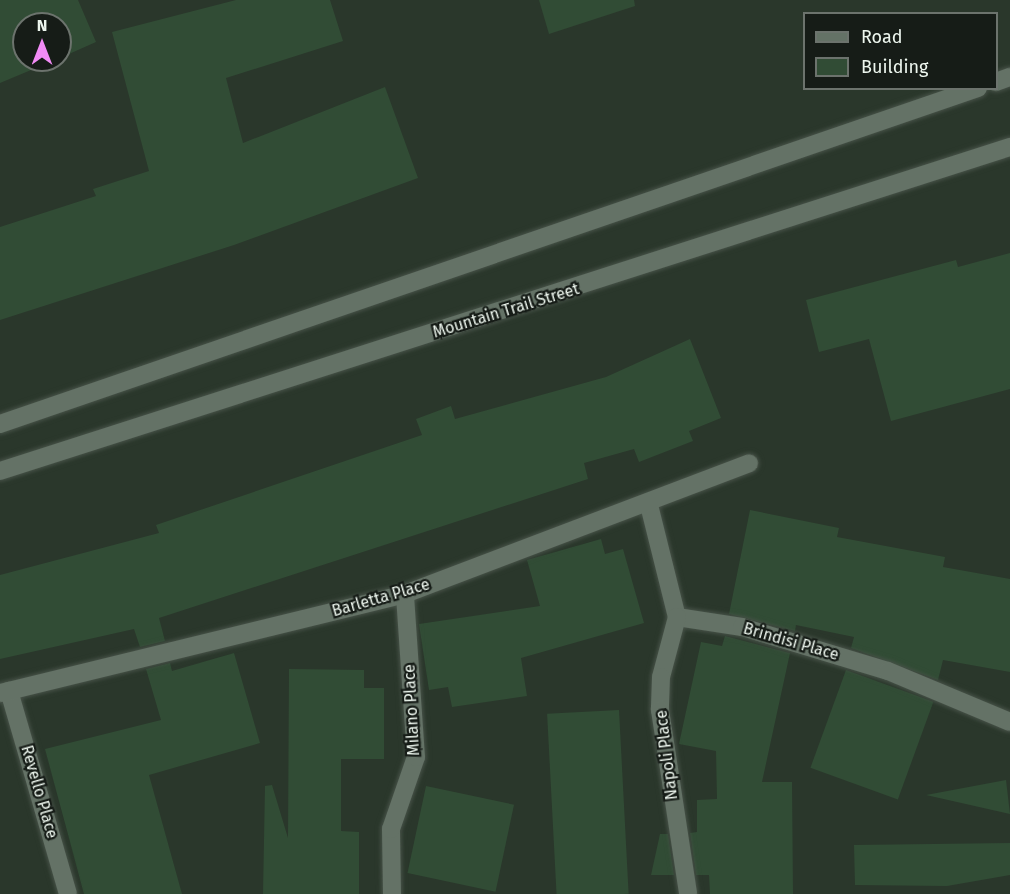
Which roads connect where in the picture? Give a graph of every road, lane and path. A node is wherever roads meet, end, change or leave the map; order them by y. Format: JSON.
{"nodes":[{"id":1,"x":972,"y":90,"type":"edge"},
{"id":2,"x":1010,"y":147,"type":"edge"},
{"id":3,"x":0,"y":424,"type":"edge"},
{"id":4,"x":749,"y":464,"type":"dead end"},
{"id":5,"x":0,"y":471,"type":"edge"},
{"id":6,"x":649,"y":505,"type":"junction"},
{"id":7,"x":405,"y":594,"type":"junction"},
{"id":8,"x":677,"y":617,"type":"junction"},
{"id":9,"x":5,"y":692,"type":"edge"},
{"id":10,"x":1010,"y":722,"type":"edge"},
{"id":11,"x":68,"y":894,"type":"edge"},
{"id":12,"x":392,"y":894,"type":"edge"},
{"id":13,"x":688,"y":894,"type":"edge"}],
"edges":[{"from":1,"to":3,"type":"street"},
{"from":2,"to":5,"type":"street","name":"Mountain Trail Street"},
{"from":4,"to":6,"type":"street","name":"Barletta Place"},
{"from":6,"to":7,"type":"street","name":"Barletta Place"},
{"from":6,"to":8,"type":"street"},
{"from":7,"to":9,"type":"street","name":"Barletta Place"},
{"from":7,"to":12,"type":"street","name":"Milano Place"},
{"from":8,"to":10,"type":"street","name":"Brindisi Place"},
{"from":8,"to":13,"type":"street","name":"Napoli Place"},
{"from":9,"to":11,"type":"street","name":"Revello Place"}]}
